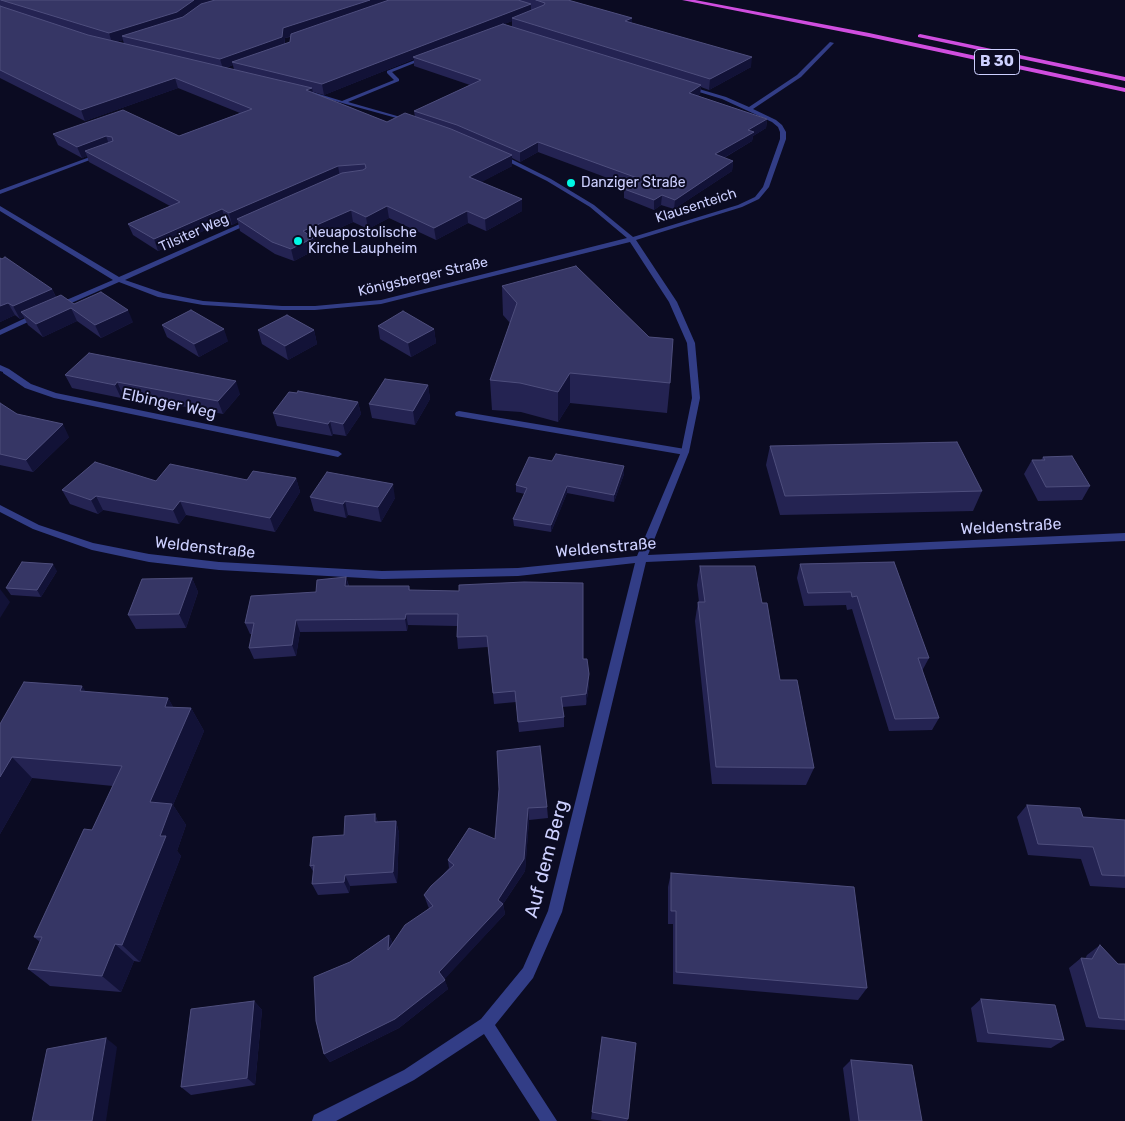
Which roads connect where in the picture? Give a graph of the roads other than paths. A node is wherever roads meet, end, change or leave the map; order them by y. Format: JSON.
{"nodes":[{"id":1,"x":686,"y":0,"type":"edge"},
{"id":2,"x":915,"y":35,"type":"dead end"},
{"id":3,"x":832,"y":43,"type":"dead end"},
{"id":4,"x":434,"y":55,"type":"edge"},
{"id":5,"x":1125,"y":79,"type":"edge"},
{"id":6,"x":683,"y":86,"type":"edge"},
{"id":7,"x":1125,"y":90,"type":"edge"},
{"id":8,"x":306,"y":92,"type":"edge"},
{"id":9,"x":343,"y":102,"type":"junction"},
{"id":10,"x":749,"y":109,"type":"junction"},
{"id":11,"x":414,"y":122,"type":"edge"},
{"id":12,"x":104,"y":153,"type":"edge"},
{"id":13,"x":494,"y":153,"type":"edge"},
{"id":14,"x":0,"y":192,"type":"edge"},
{"id":15,"x":0,"y":208,"type":"edge"},
{"id":16,"x":253,"y":220,"type":"edge"},
{"id":17,"x":632,"y":239,"type":"junction"},
{"id":18,"x":119,"y":280,"type":"junction"},
{"id":19,"x":55,"y":309,"type":"edge"},
{"id":20,"x":46,"y":313,"type":"edge"},
{"id":21,"x":0,"y":333,"type":"edge"},
{"id":22,"x":3,"y":369,"type":"edge"},
{"id":23,"x":459,"y":414,"type":"dead end"},
{"id":24,"x":685,"y":452,"type":"junction"},
{"id":25,"x":338,"y":454,"type":"dead end"},
{"id":26,"x":0,"y":508,"type":"edge"},
{"id":27,"x":1125,"y":537,"type":"edge"},
{"id":28,"x":641,"y":559,"type":"junction"},
{"id":29,"x":486,"y":1024,"type":"junction"},
{"id":30,"x":320,"y":1121,"type":"edge"},
{"id":31,"x":549,"y":1121,"type":"edge"}],
"edges":[{"from":1,"to":7,"type":"highway","number":"B 30"},
{"from":2,"to":5,"type":"highway","number":"B 30"},
{"from":3,"to":10,"type":"street"},
{"from":4,"to":9,"type":"street"},
{"from":6,"to":10,"type":"street"},
{"from":8,"to":9,"type":"street"},
{"from":9,"to":11,"type":"street"},
{"from":10,"to":17,"type":"street","name":"Klausenteich"},
{"from":12,"to":14,"type":"street"},
{"from":13,"to":17,"type":"street"},
{"from":15,"to":18,"type":"street","name":"Königsberger Straße"},
{"from":16,"to":18,"type":"street","name":"Tilsiter Weg"},
{"from":17,"to":18,"type":"street","name":"Königsberger Straße"},
{"from":17,"to":24,"type":"street"},
{"from":18,"to":19,"type":"street"},
{"from":20,"to":21,"type":"street"},
{"from":22,"to":25,"type":"street","name":"Elbinger Weg"},
{"from":23,"to":24,"type":"street"},
{"from":24,"to":28,"type":"street"},
{"from":26,"to":28,"type":"street","name":"Weldenstraße"},
{"from":27,"to":28,"type":"street","name":"Weldenstraße"},
{"from":28,"to":29,"type":"street","name":"Auf dem Berg"},
{"from":29,"to":30,"type":"street","name":"Auf dem Berg"},
{"from":29,"to":31,"type":"street"}]}
